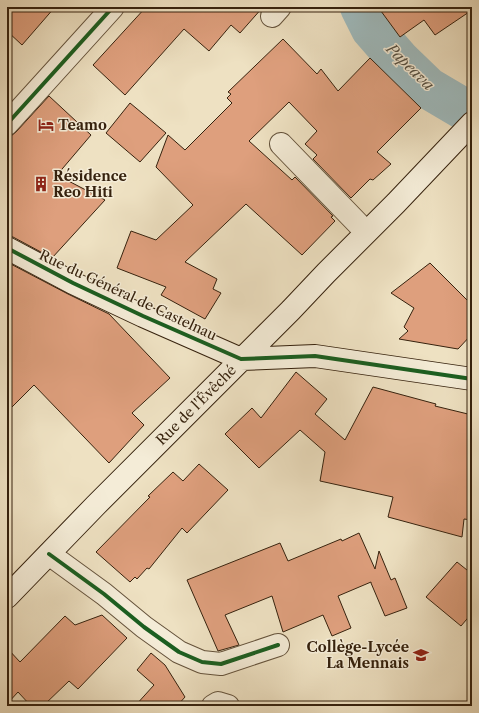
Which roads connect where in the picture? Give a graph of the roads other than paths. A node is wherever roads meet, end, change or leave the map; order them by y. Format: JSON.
{"nodes":[{"id":1,"x":113,"y":7,"type":"edge"},
{"id":2,"x":7,"y":124,"type":"edge"},
{"id":3,"x":470,"y":125,"type":"edge"},
{"id":4,"x":281,"y":144,"type":"dead end"},
{"id":5,"x":366,"y":232,"type":"junction"},
{"id":6,"x":7,"y":248,"type":"edge"},
{"id":7,"x":241,"y":360,"type":"junction"},
{"id":8,"x":472,"y":379,"type":"edge"},
{"id":9,"x":48,"y":554,"type":"junction"},
{"id":10,"x":7,"y":597,"type":"edge"},
{"id":11,"x":278,"y":645,"type":"dead end"},
{"id":12,"x":213,"y":706,"type":"edge"},
{"id":13,"x":228,"y":706,"type":"edge"}],
"edges":[{"from":1,"to":2,"type":"main road"},
{"from":3,"to":5,"type":"main road","name":"Rue de l'Évêché"},
{"from":4,"to":5,"type":"main road"},
{"from":5,"to":7,"type":"main road","name":"Rue de l'Évêché"},
{"from":6,"to":7,"type":"main road","name":"Rue du Général de Castelnau"},
{"from":7,"to":8,"type":"main road"},
{"from":7,"to":9,"type":"main road","name":"Rue de l'Évêché"},
{"from":9,"to":10,"type":"main road","name":"Rue de l'Évêché"},
{"from":9,"to":11,"type":"main road"},
{"from":12,"to":13,"type":"main road"}]}
